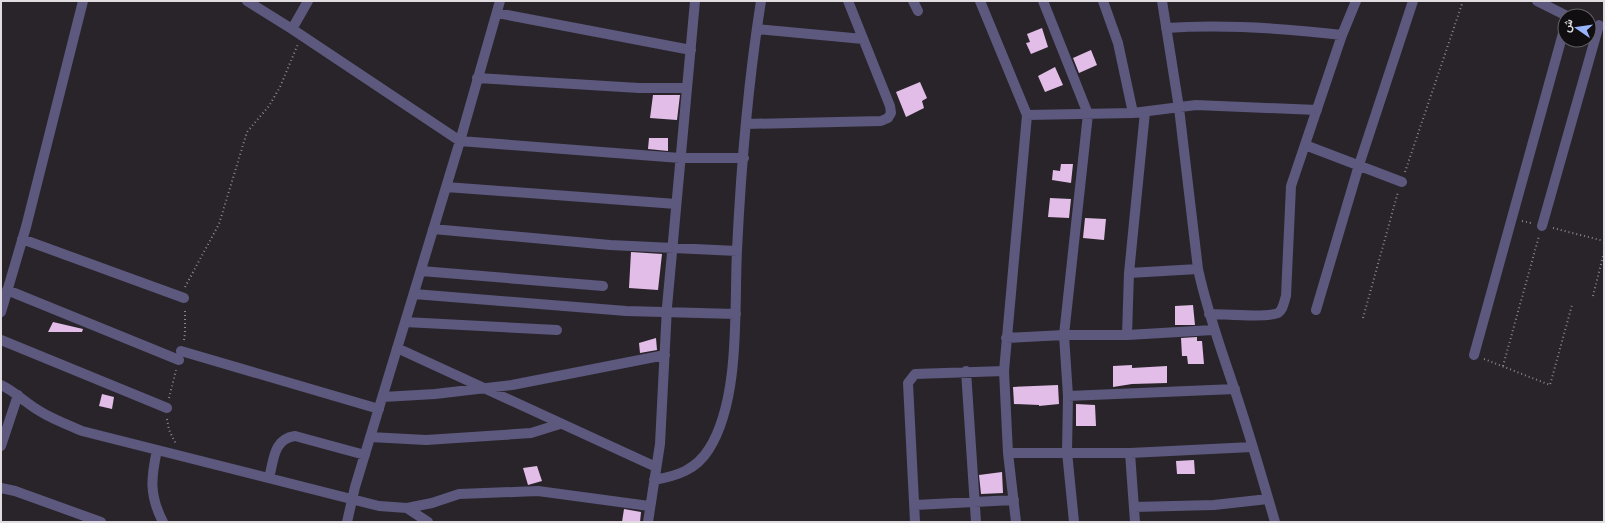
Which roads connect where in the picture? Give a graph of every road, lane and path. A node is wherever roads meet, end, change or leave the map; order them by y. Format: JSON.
{"nodes":[{"id":1,"x":83,"y":1,"type":"edge"},
{"id":2,"x":247,"y":1,"type":"edge"},
{"id":3,"x":308,"y":1,"type":"edge"},
{"id":4,"x":500,"y":1,"type":"edge"},
{"id":5,"x":695,"y":1,"type":"edge"},
{"id":6,"x":761,"y":1,"type":"edge"},
{"id":7,"x":848,"y":1,"type":"edge"},
{"id":8,"x":913,"y":1,"type":"edge"},
{"id":9,"x":980,"y":1,"type":"edge"},
{"id":10,"x":1043,"y":1,"type":"edge"},
{"id":11,"x":1103,"y":1,"type":"edge"},
{"id":12,"x":1162,"y":1,"type":"edge"},
{"id":13,"x":1356,"y":1,"type":"edge"},
{"id":14,"x":1413,"y":1,"type":"edge"},
{"id":15,"x":1462,"y":1,"type":"edge"},
{"id":16,"x":1537,"y":1,"type":"edge"},
{"id":17,"x":918,"y":11,"type":"dead end"},
{"id":18,"x":1557,"y":11,"type":"edge"},
{"id":19,"x":497,"y":13,"type":"junction"},
{"id":20,"x":292,"y":28,"type":"junction"},
{"id":21,"x":1166,"y":28,"type":"junction"},
{"id":22,"x":757,"y":29,"type":"junction"},
{"id":23,"x":302,"y":35,"type":"junction"},
{"id":24,"x":1342,"y":35,"type":"junction"},
{"id":25,"x":863,"y":38,"type":"junction"},
{"id":26,"x":1559,"y":48,"type":"edge"},
{"id":27,"x":1591,"y":48,"type":"edge"},
{"id":28,"x":690,"y":50,"type":"junction"},
{"id":29,"x":477,"y":78,"type":"junction"},
{"id":30,"x":687,"y":88,"type":"junction"},
{"id":31,"x":1179,"y":108,"type":"junction"},
{"id":32,"x":1317,"y":110,"type":"junction"},
{"id":33,"x":1145,"y":112,"type":"junction"},
{"id":34,"x":1133,"y":113,"type":"junction"},
{"id":35,"x":1088,"y":114,"type":"junction"},
{"id":36,"x":1027,"y":115,"type":"junction"},
{"id":37,"x":746,"y":124,"type":"junction"},
{"id":38,"x":460,"y":141,"type":"junction"},
{"id":39,"x":1305,"y":145,"type":"junction"},
{"id":40,"x":680,"y":158,"type":"junction"},
{"id":41,"x":744,"y":158,"type":"junction"},
{"id":42,"x":1359,"y":165,"type":"junction"},
{"id":43,"x":1402,"y":182,"type":"junction"},
{"id":44,"x":446,"y":187,"type":"junction"},
{"id":45,"x":676,"y":204,"type":"junction"},
{"id":46,"x":1512,"y":220,"type":"junction"},
{"id":47,"x":1542,"y":226,"type":"junction"},
{"id":48,"x":433,"y":229,"type":"junction"},
{"id":49,"x":22,"y":239,"type":"junction"},
{"id":50,"x":1604,"y":241,"type":"edge"},
{"id":51,"x":672,"y":247,"type":"junction"},
{"id":52,"x":737,"y":251,"type":"junction"},
{"id":53,"x":1604,"y":252,"type":"edge"},
{"id":54,"x":1198,"y":270,"type":"junction"},
{"id":55,"x":421,"y":271,"type":"junction"},
{"id":56,"x":1130,"y":272,"type":"junction"},
{"id":57,"x":603,"y":286,"type":"dead end"},
{"id":58,"x":7,"y":290,"type":"junction"},
{"id":59,"x":414,"y":294,"type":"junction"},
{"id":60,"x":1593,"y":296,"type":"dead end"},
{"id":61,"x":184,"y":298,"type":"junction"},
{"id":62,"x":1572,"y":305,"type":"dead end"},
{"id":63,"x":1316,"y":310,"type":"dead end"},
{"id":64,"x":1,"y":312,"type":"edge"},
{"id":65,"x":667,"y":312,"type":"junction"},
{"id":66,"x":736,"y":314,"type":"junction"},
{"id":67,"x":1209,"y":314,"type":"junction"},
{"id":68,"x":1363,"y":318,"type":"dead end"},
{"id":69,"x":405,"y":322,"type":"junction"},
{"id":70,"x":558,"y":330,"type":"dead end"},
{"id":71,"x":1213,"y":330,"type":"junction"},
{"id":72,"x":1064,"y":335,"type":"junction"},
{"id":73,"x":1127,"y":335,"type":"junction"},
{"id":74,"x":1006,"y":338,"type":"junction"},
{"id":75,"x":1,"y":340,"type":"edge"},
{"id":76,"x":397,"y":348,"type":"junction"},
{"id":77,"x":665,"y":355,"type":"junction"},
{"id":78,"x":1474,"y":355,"type":"joint"},
{"id":79,"x":180,"y":356,"type":"junction"},
{"id":80,"x":1502,"y":366,"type":"junction"},
{"id":81,"x":966,"y":371,"type":"junction"},
{"id":82,"x":1004,"y":371,"type":"junction"},
{"id":83,"x":1,"y":385,"type":"edge"},
{"id":84,"x":483,"y":388,"type":"junction"},
{"id":85,"x":1235,"y":389,"type":"junction"},
{"id":86,"x":18,"y":395,"type":"junction"},
{"id":87,"x":1068,"y":396,"type":"junction"},
{"id":88,"x":382,"y":397,"type":"junction"},
{"id":89,"x":167,"y":408,"type":"junction"},
{"id":90,"x":379,"y":409,"type":"junction"},
{"id":91,"x":560,"y":424,"type":"junction"},
{"id":92,"x":4,"y":427,"type":"edge"},
{"id":93,"x":370,"y":438,"type":"junction"},
{"id":94,"x":1,"y":446,"type":"edge"},
{"id":95,"x":1252,"y":446,"type":"junction"},
{"id":96,"x":157,"y":450,"type":"junction"},
{"id":97,"x":1067,"y":452,"type":"junction"},
{"id":98,"x":1008,"y":453,"type":"junction"},
{"id":99,"x":1130,"y":453,"type":"junction"},
{"id":100,"x":365,"y":455,"type":"junction"},
{"id":101,"x":182,"y":456,"type":"junction"},
{"id":102,"x":656,"y":468,"type":"junction"},
{"id":103,"x":269,"y":478,"type":"junction"},
{"id":104,"x":654,"y":480,"type":"junction"},
{"id":105,"x":1,"y":488,"type":"edge"},
{"id":106,"x":352,"y":499,"type":"junction"},
{"id":107,"x":1268,"y":499,"type":"junction"},
{"id":108,"x":1014,"y":500,"type":"junction"},
{"id":109,"x":974,"y":502,"type":"junction"},
{"id":110,"x":915,"y":505,"type":"junction"},
{"id":111,"x":649,"y":506,"type":"junction"},
{"id":112,"x":1134,"y":507,"type":"junction"},
{"id":113,"x":407,"y":508,"type":"junction"},
{"id":114,"x":101,"y":522,"type":"edge"},
{"id":115,"x":163,"y":522,"type":"edge"},
{"id":116,"x":347,"y":522,"type":"edge"},
{"id":117,"x":428,"y":522,"type":"edge"},
{"id":118,"x":648,"y":522,"type":"edge"},
{"id":119,"x":915,"y":522,"type":"edge"},
{"id":120,"x":976,"y":522,"type":"edge"},
{"id":121,"x":1016,"y":522,"type":"edge"},
{"id":122,"x":1074,"y":522,"type":"edge"},
{"id":123,"x":1135,"y":522,"type":"edge"},
{"id":124,"x":1275,"y":522,"type":"edge"}],
"edges":[{"from":1,"to":49,"type":"street"},
{"from":2,"to":20,"type":"street"},
{"from":3,"to":20,"type":"street"},
{"from":4,"to":19,"type":"street"},
{"from":5,"to":28,"type":"street"},
{"from":6,"to":22,"type":"street"},
{"from":7,"to":25,"type":"street"},
{"from":8,"to":17,"type":"street"},
{"from":9,"to":36,"type":"street"},
{"from":10,"to":35,"type":"street"},
{"from":11,"to":34,"type":"street"},
{"from":12,"to":21,"type":"street"},
{"from":13,"to":24,"type":"street"},
{"from":14,"to":42,"type":"street"},
{"from":15,"to":43,"type":"path"},
{"from":16,"to":18,"type":"street"},
{"from":19,"to":28,"type":"street"},
{"from":19,"to":29,"type":"street"},
{"from":20,"to":23,"type":"street"},
{"from":21,"to":24,"type":"street"},
{"from":21,"to":31,"type":"street"},
{"from":22,"to":25,"type":"street"},
{"from":22,"to":37,"type":"street"},
{"from":23,"to":38,"type":"street"},
{"from":23,"to":61,"type":"path"},
{"from":24,"to":32,"type":"street"},
{"from":25,"to":37,"type":"street"},
{"from":26,"to":46,"type":"street"},
{"from":27,"to":47,"type":"street"},
{"from":28,"to":30,"type":"street"},
{"from":29,"to":30,"type":"street"},
{"from":29,"to":38,"type":"street"},
{"from":30,"to":40,"type":"street"},
{"from":31,"to":32,"type":"street"},
{"from":31,"to":33,"type":"street"},
{"from":31,"to":54,"type":"street"},
{"from":32,"to":39,"type":"street"},
{"from":33,"to":34,"type":"street"},
{"from":33,"to":56,"type":"street"},
{"from":34,"to":35,"type":"street"},
{"from":35,"to":36,"type":"street"},
{"from":35,"to":72,"type":"street"},
{"from":36,"to":74,"type":"street"},
{"from":37,"to":41,"type":"street"},
{"from":38,"to":40,"type":"street"},
{"from":38,"to":44,"type":"street"},
{"from":39,"to":42,"type":"street"},
{"from":39,"to":67,"type":"street"},
{"from":40,"to":41,"type":"street"},
{"from":40,"to":45,"type":"street"},
{"from":41,"to":52,"type":"street"},
{"from":42,"to":43,"type":"street"},
{"from":42,"to":63,"type":"street"},
{"from":43,"to":68,"type":"path"},
{"from":44,"to":45,"type":"street"},
{"from":44,"to":48,"type":"street"},
{"from":45,"to":51,"type":"street"},
{"from":46,"to":47,"type":"path"},
{"from":46,"to":78,"type":"street"},
{"from":47,"to":50,"type":"path"},
{"from":47,"to":80,"type":"path"},
{"from":48,"to":51,"type":"street"},
{"from":48,"to":55,"type":"street"},
{"from":49,"to":58,"type":"street"},
{"from":49,"to":61,"type":"street"},
{"from":51,"to":52,"type":"street"},
{"from":51,"to":65,"type":"street"},
{"from":52,"to":66,"type":"street"},
{"from":53,"to":60,"type":"path"},
{"from":54,"to":56,"type":"street"},
{"from":54,"to":67,"type":"street"},
{"from":55,"to":57,"type":"street"},
{"from":55,"to":59,"type":"street"},
{"from":56,"to":73,"type":"street"},
{"from":58,"to":64,"type":"street"},
{"from":58,"to":79,"type":"street"},
{"from":59,"to":65,"type":"street"},
{"from":59,"to":69,"type":"street"},
{"from":61,"to":79,"type":"path"},
{"from":62,"to":80,"type":"path"},
{"from":65,"to":66,"type":"street"},
{"from":65,"to":77,"type":"street"},
{"from":66,"to":104,"type":"street"},
{"from":67,"to":71,"type":"street"},
{"from":69,"to":70,"type":"street"},
{"from":69,"to":76,"type":"street"},
{"from":71,"to":73,"type":"street"},
{"from":71,"to":85,"type":"street"},
{"from":72,"to":73,"type":"street"},
{"from":72,"to":74,"type":"street"},
{"from":72,"to":87,"type":"street"},
{"from":74,"to":82,"type":"street"},
{"from":75,"to":89,"type":"street"},
{"from":76,"to":84,"type":"street"},
{"from":76,"to":88,"type":"street"},
{"from":77,"to":84,"type":"street"},
{"from":77,"to":102,"type":"street"},
{"from":78,"to":80,"type":"path"},
{"from":79,"to":89,"type":"path"},
{"from":79,"to":90,"type":"street"},
{"from":81,"to":82,"type":"street"},
{"from":81,"to":109,"type":"street"},
{"from":81,"to":110,"type":"street"},
{"from":82,"to":98,"type":"street"},
{"from":83,"to":86,"type":"street"},
{"from":84,"to":88,"type":"street"},
{"from":84,"to":91,"type":"street"},
{"from":85,"to":87,"type":"street"},
{"from":85,"to":95,"type":"street"},
{"from":86,"to":92,"type":"street"},
{"from":86,"to":96,"type":"street"},
{"from":87,"to":97,"type":"street"},
{"from":88,"to":90,"type":"street"},
{"from":89,"to":101,"type":"path"},
{"from":90,"to":93,"type":"street"},
{"from":91,"to":93,"type":"street"},
{"from":91,"to":102,"type":"street"},
{"from":92,"to":94,"type":"street"},
{"from":93,"to":100,"type":"street"},
{"from":95,"to":99,"type":"street"},
{"from":95,"to":107,"type":"street"},
{"from":96,"to":101,"type":"street"},
{"from":96,"to":115,"type":"street"},
{"from":97,"to":98,"type":"street"},
{"from":97,"to":99,"type":"street"},
{"from":97,"to":122,"type":"street"},
{"from":98,"to":108,"type":"street"},
{"from":99,"to":112,"type":"street"},
{"from":100,"to":103,"type":"street"},
{"from":100,"to":106,"type":"street"},
{"from":101,"to":103,"type":"street"},
{"from":102,"to":104,"type":"street"},
{"from":103,"to":106,"type":"street"},
{"from":104,"to":111,"type":"street"},
{"from":105,"to":114,"type":"street"},
{"from":106,"to":113,"type":"street"},
{"from":106,"to":116,"type":"street"},
{"from":107,"to":112,"type":"street"},
{"from":107,"to":124,"type":"street"},
{"from":108,"to":109,"type":"street"},
{"from":108,"to":121,"type":"street"},
{"from":109,"to":110,"type":"street"},
{"from":109,"to":120,"type":"street"},
{"from":110,"to":119,"type":"street"},
{"from":111,"to":113,"type":"street"},
{"from":111,"to":118,"type":"street"},
{"from":112,"to":123,"type":"street"},
{"from":113,"to":117,"type":"street"}]}
